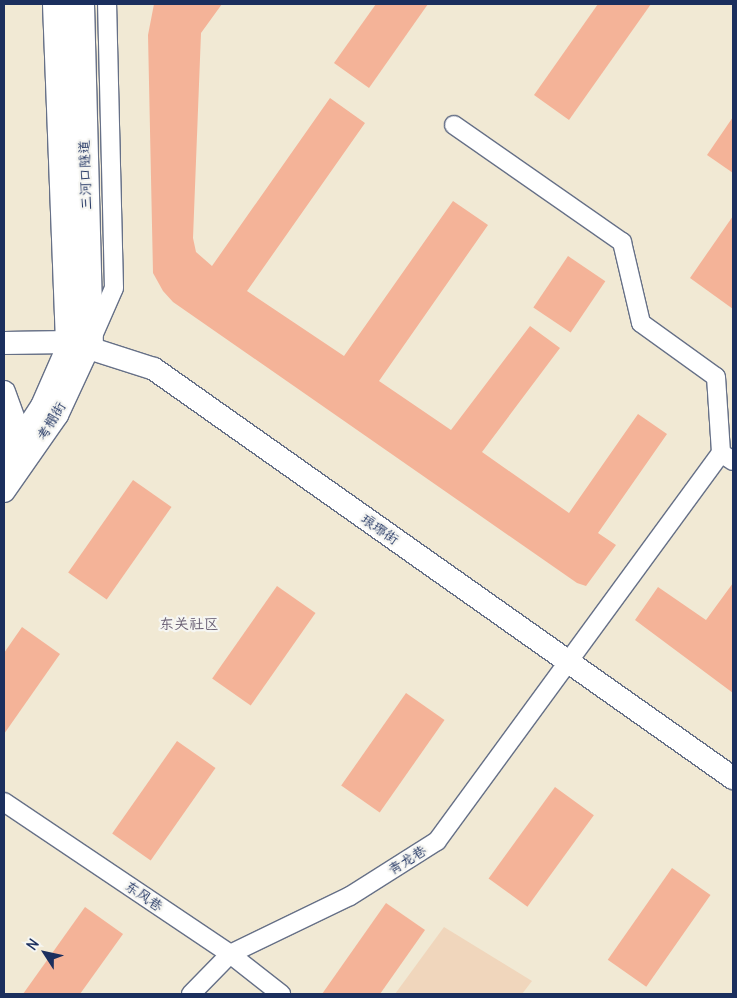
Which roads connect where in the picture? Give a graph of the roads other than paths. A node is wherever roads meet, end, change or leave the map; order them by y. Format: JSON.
{"nodes":[{"id":1,"x":57,"y":4,"type":"edge"},
{"id":2,"x":80,"y":4,"type":"edge"},
{"id":3,"x":107,"y":4,"type":"edge"},
{"id":4,"x":454,"y":125,"type":"dead end"},
{"id":5,"x":4,"y":342,"type":"edge"},
{"id":6,"x":79,"y":344,"type":"junction"},
{"id":7,"x":4,"y":392,"type":"edge"},
{"id":8,"x":9,"y":456,"type":"edge"},
{"id":9,"x":727,"y":457,"type":"edge"},
{"id":10,"x":4,"y":491,"type":"edge"},
{"id":11,"x":566,"y":662,"type":"junction"},
{"id":12,"x":733,"y":778,"type":"edge"},
{"id":13,"x":4,"y":802,"type":"edge"},
{"id":14,"x":230,"y":954,"type":"junction"},
{"id":15,"x":191,"y":994,"type":"edge"},
{"id":16,"x":282,"y":994,"type":"edge"}],
"edges":[{"from":1,"to":6,"type":"main road","name":"三河口隧道"},
{"from":2,"to":6,"type":"main road","name":"三河口隧道"},
{"from":3,"to":6,"type":"street"},
{"from":4,"to":9,"type":"street"},
{"from":5,"to":6,"type":"street","name":"琅琊街"},
{"from":6,"to":8,"type":"street","name":"考棚街"},
{"from":6,"to":10,"type":"street","name":"考棚街"},
{"from":6,"to":11,"type":"street","name":"琅琊街"},
{"from":7,"to":8,"type":"street"},
{"from":9,"to":11,"type":"street","name":"青龙巷"},
{"from":11,"to":12,"type":"street","name":"琅琊街"},
{"from":11,"to":14,"type":"street","name":"青龙巷"},
{"from":13,"to":14,"type":"street","name":"东风巷"},
{"from":14,"to":15,"type":"street","name":"青龙巷"},
{"from":14,"to":16,"type":"street","name":"东风巷"}]}
